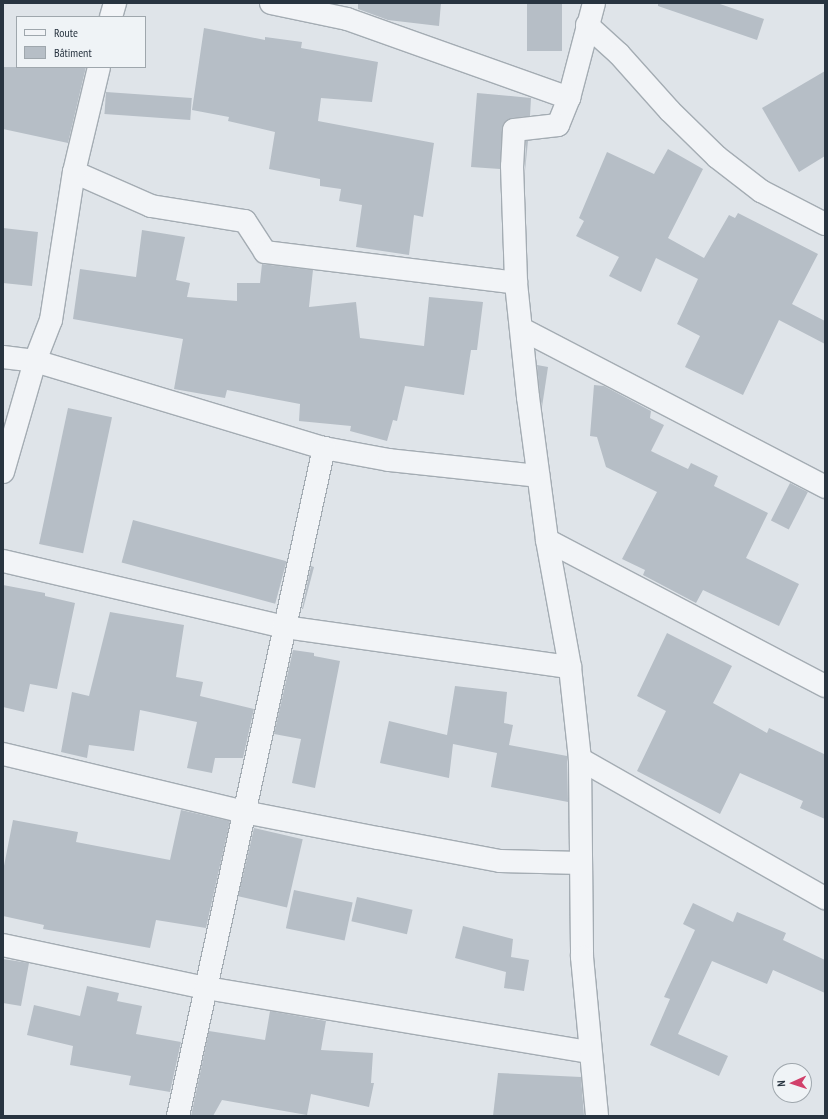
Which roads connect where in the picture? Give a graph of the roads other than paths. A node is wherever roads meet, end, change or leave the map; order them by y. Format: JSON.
{"nodes":[{"id":1,"x":115,"y":3,"type":"edge"},
{"id":2,"x":271,"y":3,"type":"edge"},
{"id":3,"x":594,"y":3,"type":"edge"},
{"id":4,"x":348,"y":11,"type":"edge"},
{"id":5,"x":111,"y":16,"type":"edge"},
{"id":6,"x":587,"y":25,"type":"junction"},
{"id":7,"x":99,"y":68,"type":"edge"},
{"id":8,"x":569,"y":98,"type":"junction"},
{"id":9,"x":74,"y":172,"type":"junction"},
{"id":10,"x":825,"y":224,"type":"edge"},
{"id":11,"x":516,"y":283,"type":"junction"},
{"id":12,"x":522,"y":329,"type":"junction"},
{"id":13,"x":3,"y":357,"type":"edge"},
{"id":14,"x":35,"y":361,"type":"junction"},
{"id":15,"x":324,"y":448,"type":"junction"},
{"id":16,"x":3,"y":472,"type":"edge"},
{"id":17,"x":538,"y":476,"type":"junction"},
{"id":18,"x":825,"y":487,"type":"edge"},
{"id":19,"x":547,"y":540,"type":"junction"},
{"id":20,"x":3,"y":561,"type":"edge"},
{"id":21,"x":284,"y":627,"type":"junction"},
{"id":22,"x":570,"y":667,"type":"junction"},
{"id":23,"x":825,"y":686,"type":"edge"},
{"id":24,"x":3,"y":754,"type":"edge"},
{"id":25,"x":580,"y":758,"type":"junction"},
{"id":26,"x":244,"y":812,"type":"junction"},
{"id":27,"x":581,"y":863,"type":"junction"},
{"id":28,"x":825,"y":898,"type":"edge"},
{"id":29,"x":3,"y":945,"type":"edge"},
{"id":30,"x":206,"y":988,"type":"junction"},
{"id":31,"x":590,"y":1052,"type":"junction"},
{"id":32,"x":178,"y":1116,"type":"edge"},
{"id":33,"x":597,"y":1116,"type":"edge"}],
"edges":[{"from":1,"to":5,"type":"street"},
{"from":2,"to":4,"type":"street"},
{"from":3,"to":6,"type":"street"},
{"from":4,"to":8,"type":"street"},
{"from":6,"to":8,"type":"street"},
{"from":6,"to":10,"type":"street"},
{"from":7,"to":9,"type":"street"},
{"from":8,"to":11,"type":"street"},
{"from":9,"to":11,"type":"street"},
{"from":9,"to":14,"type":"street"},
{"from":11,"to":12,"type":"street"},
{"from":12,"to":17,"type":"street"},
{"from":12,"to":18,"type":"street"},
{"from":13,"to":14,"type":"street"},
{"from":14,"to":15,"type":"street"},
{"from":14,"to":16,"type":"street"},
{"from":15,"to":17,"type":"street"},
{"from":15,"to":21,"type":"street"},
{"from":17,"to":19,"type":"street"},
{"from":19,"to":22,"type":"street"},
{"from":19,"to":23,"type":"street"},
{"from":20,"to":21,"type":"street"},
{"from":21,"to":22,"type":"street"},
{"from":21,"to":26,"type":"street"},
{"from":22,"to":25,"type":"street"},
{"from":24,"to":26,"type":"street"},
{"from":25,"to":27,"type":"street"},
{"from":25,"to":28,"type":"street"},
{"from":26,"to":27,"type":"street"},
{"from":26,"to":30,"type":"street"},
{"from":27,"to":31,"type":"street"},
{"from":29,"to":30,"type":"street"},
{"from":30,"to":31,"type":"street"},
{"from":30,"to":32,"type":"street"},
{"from":31,"to":33,"type":"street"}]}
